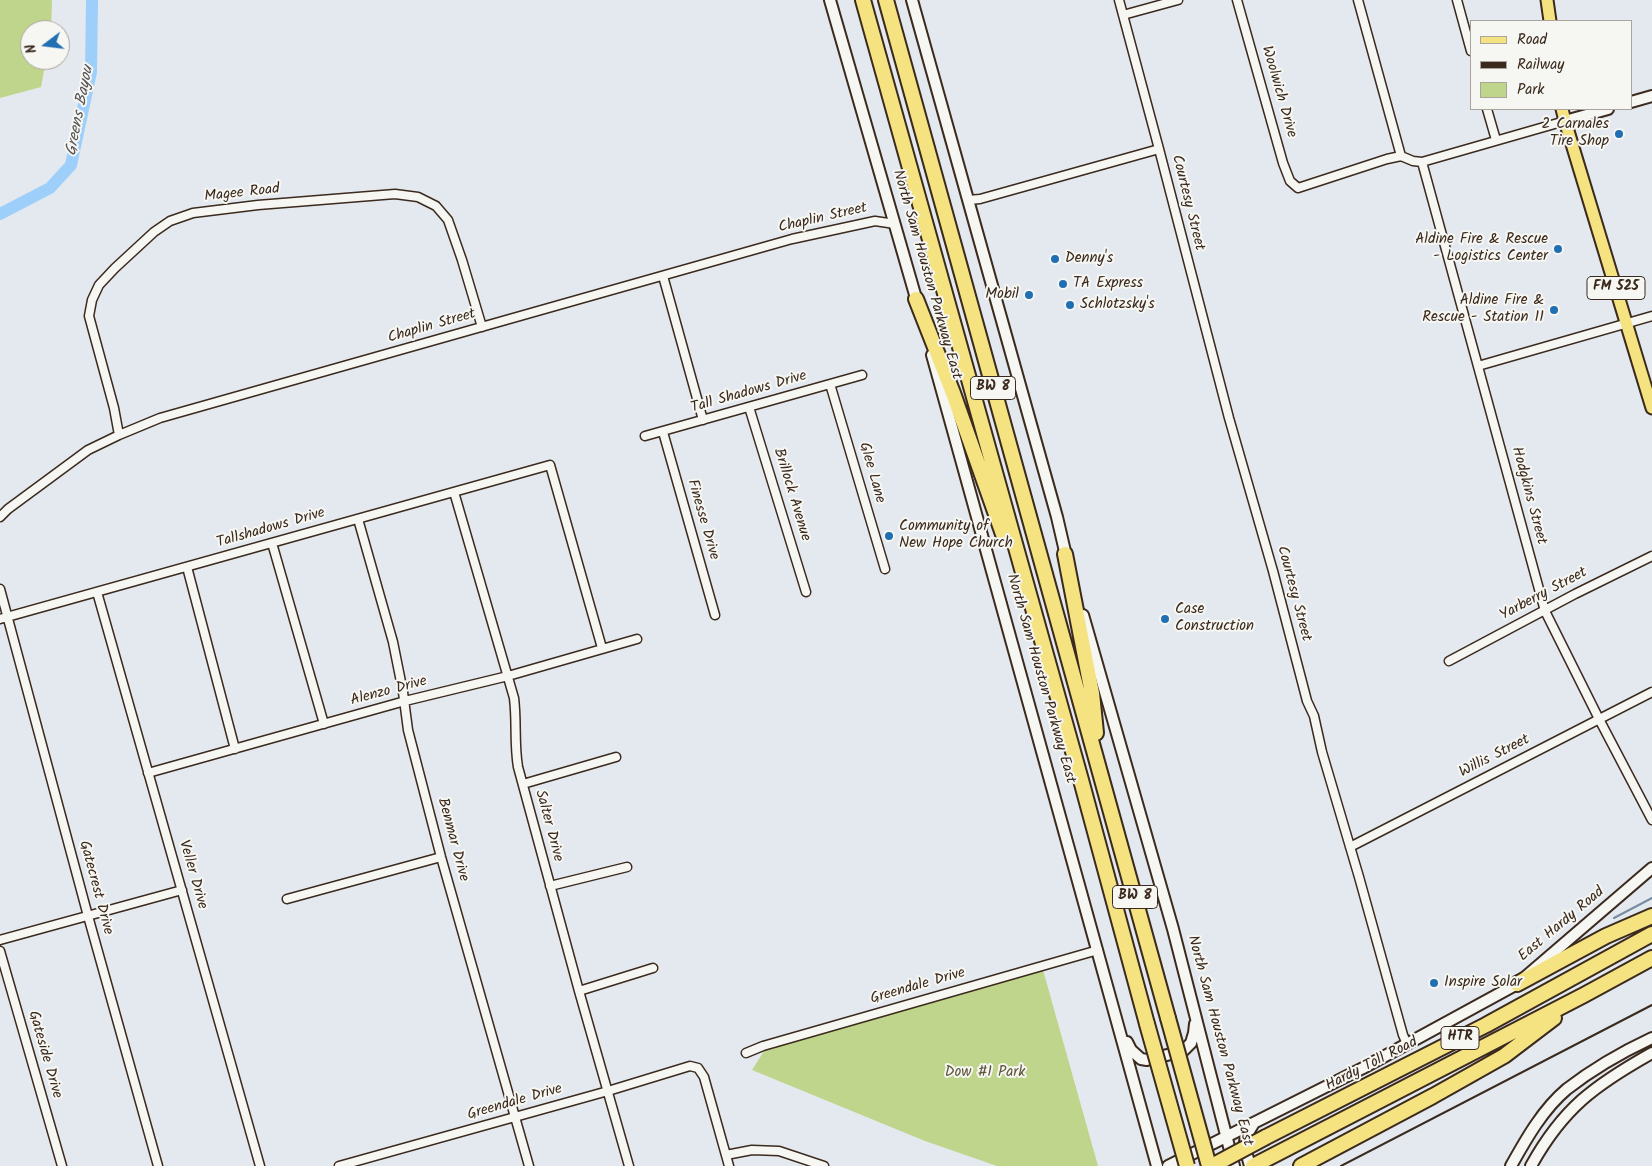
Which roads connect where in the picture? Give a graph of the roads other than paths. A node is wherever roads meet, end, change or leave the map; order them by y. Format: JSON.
{"nodes":[{"id":1,"x":830,"y":0,"type":"edge"},
{"id":2,"x":863,"y":0,"type":"edge"},
{"id":3,"x":886,"y":0,"type":"edge"},
{"id":4,"x":912,"y":0,"type":"edge"},
{"id":5,"x":1118,"y":0,"type":"edge"},
{"id":6,"x":1178,"y":0,"type":"edge"},
{"id":7,"x":1237,"y":0,"type":"edge"},
{"id":8,"x":1358,"y":0,"type":"edge"},
{"id":9,"x":1457,"y":0,"type":"edge"},
{"id":10,"x":1548,"y":0,"type":"edge"},
{"id":11,"x":1123,"y":15,"type":"junction"},
{"id":12,"x":1550,"y":20,"type":"edge"},
{"id":13,"x":1470,"y":47,"type":"edge"},
{"id":14,"x":1652,"y":96,"type":"edge"},
{"id":15,"x":1632,"y":102,"type":"edge"},
{"id":16,"x":1487,"y":110,"type":"edge"},
{"id":17,"x":1562,"y":110,"type":"edge"},
{"id":18,"x":1604,"y":110,"type":"edge"},
{"id":19,"x":1565,"y":121,"type":"junction"},
{"id":20,"x":1496,"y":140,"type":"junction"},
{"id":21,"x":1160,"y":149,"type":"junction"},
{"id":22,"x":1401,"y":156,"type":"junction"},
{"id":23,"x":1422,"y":162,"type":"junction"},
{"id":24,"x":968,"y":200,"type":"junction"},
{"id":25,"x":895,"y":224,"type":"junction"},
{"id":26,"x":663,"y":276,"type":"junction"},
{"id":27,"x":916,"y":299,"type":"junction"},
{"id":28,"x":1652,"y":316,"type":"edge"},
{"id":29,"x":1626,"y":323,"type":"junction"},
{"id":30,"x":482,"y":327,"type":"junction"},
{"id":31,"x":1478,"y":366,"type":"junction"},
{"id":32,"x":862,"y":375,"type":"dead end"},
{"id":33,"x":830,"y":384,"type":"junction"},
{"id":34,"x":749,"y":407,"type":"junction"},
{"id":35,"x":1652,"y":408,"type":"edge"},
{"id":36,"x":703,"y":420,"type":"junction"},
{"id":37,"x":663,"y":432,"type":"junction"},
{"id":38,"x":119,"y":434,"type":"junction"},
{"id":39,"x":645,"y":436,"type":"dead end"},
{"id":40,"x":454,"y":492,"type":"junction"},
{"id":41,"x":0,"y":517,"type":"edge"},
{"id":42,"x":358,"y":519,"type":"junction"},
{"id":43,"x":272,"y":543,"type":"junction"},
{"id":44,"x":1065,"y":554,"type":"junction"},
{"id":45,"x":1652,"y":556,"type":"edge"},
{"id":46,"x":187,"y":567,"type":"junction"},
{"id":47,"x":885,"y":569,"type":"dead end"},
{"id":48,"x":0,"y":589,"type":"edge"},
{"id":49,"x":97,"y":592,"type":"junction"},
{"id":50,"x":806,"y":592,"type":"dead end"},
{"id":51,"x":1545,"y":611,"type":"junction"},
{"id":52,"x":715,"y":615,"type":"dead end"},
{"id":53,"x":9,"y":617,"type":"junction"},
{"id":54,"x":0,"y":619,"type":"edge"},
{"id":55,"x":637,"y":639,"type":"dead end"},
{"id":56,"x":602,"y":648,"type":"junction"},
{"id":57,"x":1449,"y":661,"type":"dead end"},
{"id":58,"x":508,"y":676,"type":"junction"},
{"id":59,"x":1652,"y":692,"type":"edge"},
{"id":60,"x":404,"y":701,"type":"junction"},
{"id":61,"x":1599,"y":719,"type":"junction"},
{"id":62,"x":324,"y":724,"type":"junction"},
{"id":63,"x":235,"y":749,"type":"junction"},
{"id":64,"x":616,"y":757,"type":"dead end"},
{"id":65,"x":148,"y":773,"type":"junction"},
{"id":66,"x":1101,"y":776,"type":"junction"},
{"id":67,"x":1080,"y":780,"type":"junction"},
{"id":68,"x":523,"y":784,"type":"junction"},
{"id":69,"x":1652,"y":820,"type":"edge"},
{"id":70,"x":1350,"y":846,"type":"junction"},
{"id":71,"x":441,"y":857,"type":"junction"},
{"id":72,"x":626,"y":866,"type":"dead end"},
{"id":73,"x":1652,"y":868,"type":"edge"},
{"id":74,"x":550,"y":886,"type":"junction"},
{"id":75,"x":182,"y":890,"type":"junction"},
{"id":76,"x":287,"y":899,"type":"dead end"},
{"id":77,"x":88,"y":916,"type":"junction"},
{"id":78,"x":1652,"y":916,"type":"edge"},
{"id":79,"x":1652,"y":934,"type":"edge"},
{"id":80,"x":0,"y":940,"type":"edge"},
{"id":81,"x":1098,"y":950,"type":"junction"},
{"id":82,"x":0,"y":951,"type":"edge"},
{"id":83,"x":1652,"y":958,"type":"edge"},
{"id":84,"x":653,"y":968,"type":"dead end"},
{"id":85,"x":1516,"y":984,"type":"junction"},
{"id":86,"x":579,"y":991,"type":"junction"},
{"id":87,"x":1584,"y":995,"type":"junction"},
{"id":88,"x":1195,"y":1016,"type":"junction"},
{"id":89,"x":1120,"y":1026,"type":"junction"},
{"id":90,"x":1652,"y":1038,"type":"edge"},
{"id":91,"x":1407,"y":1044,"type":"junction"},
{"id":92,"x":746,"y":1053,"type":"dead end"},
{"id":93,"x":1652,"y":1053,"type":"edge"},
{"id":94,"x":1587,"y":1076,"type":"junction"},
{"id":95,"x":608,"y":1091,"type":"junction"},
{"id":96,"x":1592,"y":1091,"type":"junction"},
{"id":97,"x":516,"y":1117,"type":"junction"},
{"id":98,"x":1255,"y":1122,"type":"junction"},
{"id":99,"x":1226,"y":1137,"type":"junction"},
{"id":100,"x":726,"y":1155,"type":"junction"},
{"id":101,"x":358,"y":1164,"type":"edge"},
{"id":102,"x":62,"y":1166,"type":"edge"},
{"id":103,"x":158,"y":1166,"type":"edge"},
{"id":104,"x":260,"y":1166,"type":"edge"},
{"id":105,"x":340,"y":1166,"type":"edge"},
{"id":106,"x":529,"y":1166,"type":"edge"},
{"id":107,"x":629,"y":1166,"type":"edge"},
{"id":108,"x":729,"y":1166,"type":"edge"},
{"id":109,"x":824,"y":1166,"type":"edge"},
{"id":110,"x":1158,"y":1166,"type":"edge"},
{"id":111,"x":1168,"y":1166,"type":"edge"},
{"id":112,"x":1187,"y":1166,"type":"edge"},
{"id":113,"x":1210,"y":1166,"type":"edge"},
{"id":114,"x":1234,"y":1166,"type":"edge"},
{"id":115,"x":1252,"y":1166,"type":"edge"},
{"id":116,"x":1301,"y":1166,"type":"edge"},
{"id":117,"x":1511,"y":1166,"type":"edge"},
{"id":118,"x":1531,"y":1166,"type":"edge"}],
"edges":[{"from":1,"to":25,"type":"main road","name":"North Sam Houston Parkway East"},
{"from":2,"to":67,"type":"highway","name":"North Sam Houston Parkway East","number":"BW 8"},
{"from":3,"to":66,"type":"highway","number":"BW 8"},
{"from":4,"to":24,"type":"main road","name":"North Sam Houston Parkway East"},
{"from":5,"to":11,"type":"street","name":"Courtesy Street"},
{"from":6,"to":11,"type":"street"},
{"from":7,"to":22,"type":"street","name":"Woolwich Drive"},
{"from":8,"to":22,"type":"street"},
{"from":9,"to":13,"type":"street"},
{"from":10,"to":12,"type":"main road"},
{"from":11,"to":21,"type":"street","name":"Courtesy Street"},
{"from":14,"to":15,"type":"main road"},
{"from":16,"to":20,"type":"street"},
{"from":17,"to":19,"type":"main road","number":"FM 525"},
{"from":18,"to":19,"type":"main road"},
{"from":19,"to":20,"type":"street"},
{"from":19,"to":29,"type":"main road","number":"FM 525"},
{"from":20,"to":23,"type":"street"},
{"from":21,"to":24,"type":"street"},
{"from":21,"to":70,"type":"street","name":"Courtesy Street"},
{"from":22,"to":23,"type":"street"},
{"from":23,"to":31,"type":"street","name":"Hodgkins Street"},
{"from":24,"to":44,"type":"main road","name":"North Sam Houston Parkway East"},
{"from":25,"to":26,"type":"street","name":"Chaplin Street"},
{"from":25,"to":27,"type":"main road","name":"North Sam Houston Parkway East"},
{"from":26,"to":30,"type":"street","name":"Chaplin Street"},
{"from":26,"to":36,"type":"street"},
{"from":27,"to":67,"type":"highway"},
{"from":27,"to":81,"type":"main road","name":"North Sam Houston Parkway East"},
{"from":28,"to":29,"type":"street"},
{"from":29,"to":31,"type":"street"},
{"from":29,"to":35,"type":"main road","number":"FM 525"},
{"from":30,"to":38,"type":"street","name":"Chaplin Street"},
{"from":30,"to":38,"type":"street","name":"Magee Road"},
{"from":31,"to":51,"type":"street","name":"Hodgkins Street"},
{"from":32,"to":33,"type":"street","name":"Tall Shadows Drive"},
{"from":33,"to":34,"type":"street","name":"Tall Shadows Drive"},
{"from":33,"to":47,"type":"street","name":"Glee Lane"},
{"from":34,"to":36,"type":"street","name":"Tall Shadows Drive"},
{"from":34,"to":50,"type":"street","name":"Brillock Avenue"},
{"from":36,"to":37,"type":"street","name":"Tall Shadows Drive"},
{"from":37,"to":39,"type":"street","name":"Tall Shadows Drive"},
{"from":37,"to":52,"type":"street","name":"Finesse Drive"},
{"from":38,"to":41,"type":"street","name":"Chaplin Street"},
{"from":40,"to":42,"type":"street","name":"Tallshadows Drive"},
{"from":40,"to":56,"type":"street","name":"Tallshadows Drive"},
{"from":40,"to":58,"type":"street","name":"Salter Drive"},
{"from":42,"to":43,"type":"street","name":"Tallshadows Drive"},
{"from":42,"to":60,"type":"street","name":"Benmar Drive"},
{"from":43,"to":46,"type":"street","name":"Tallshadows Drive"},
{"from":43,"to":62,"type":"street"},
{"from":44,"to":66,"type":"highway"},
{"from":44,"to":88,"type":"main road","name":"North Sam Houston Parkway East"},
{"from":45,"to":51,"type":"street","name":"Yarberry Street"},
{"from":46,"to":49,"type":"street","name":"Tallshadows Drive"},
{"from":46,"to":63,"type":"street"},
{"from":48,"to":53,"type":"street"},
{"from":49,"to":53,"type":"street","name":"Tallshadows Drive"},
{"from":49,"to":65,"type":"street","name":"Veller Drive"},
{"from":51,"to":57,"type":"street","name":"Yarberry Street"},
{"from":51,"to":61,"type":"street","name":"Hodgkins Street"},
{"from":53,"to":54,"type":"street","name":"Tallshadows Drive"},
{"from":53,"to":77,"type":"street","name":"Gatecrest Drive"},
{"from":55,"to":56,"type":"street","name":"Alenzo Drive"},
{"from":56,"to":58,"type":"street","name":"Alenzo Drive"},
{"from":58,"to":60,"type":"street","name":"Alenzo Drive"},
{"from":58,"to":68,"type":"street","name":"Salter Drive"},
{"from":59,"to":61,"type":"street","name":"Willis Street"},
{"from":60,"to":62,"type":"street","name":"Alenzo Drive"},
{"from":60,"to":71,"type":"street","name":"Benmar Drive"},
{"from":61,"to":69,"type":"street","name":"Hodgkins Street"},
{"from":61,"to":70,"type":"street","name":"Willis Street"},
{"from":62,"to":63,"type":"street","name":"Alenzo Drive"},
{"from":63,"to":65,"type":"street","name":"Alenzo Drive"},
{"from":64,"to":68,"type":"street"},
{"from":65,"to":75,"type":"street","name":"Veller Drive"},
{"from":66,"to":113,"type":"highway","number":"BW 8","bridge":true},
{"from":67,"to":112,"type":"highway","name":"North Sam Houston Parkway East","number":"BW 8","bridge":true},
{"from":68,"to":74,"type":"street","name":"Salter Drive"},
{"from":70,"to":91,"type":"street","name":"Courtesy Street"},
{"from":71,"to":76,"type":"street"},
{"from":71,"to":97,"type":"street","name":"Benmar Drive"},
{"from":72,"to":74,"type":"street"},
{"from":73,"to":85,"type":"main road","name":"East Hardy Road"},
{"from":74,"to":86,"type":"street","name":"Salter Drive"},
{"from":75,"to":77,"type":"street"},
{"from":75,"to":104,"type":"street","name":"Veller Drive"},
{"from":77,"to":80,"type":"street"},
{"from":77,"to":103,"type":"street","name":"Gatecrest Drive"},
{"from":78,"to":85,"type":"highway"},
{"from":79,"to":113,"type":"highway","name":"Hardy Toll Road","number":"HTR","bridge":true},
{"from":81,"to":89,"type":"main road","name":"North Sam Houston Parkway East"},
{"from":81,"to":92,"type":"street","name":"Greendale Drive"},
{"from":82,"to":102,"type":"street","name":"Gateside Drive"},
{"from":83,"to":87,"type":"highway","number":"HTR"},
{"from":84,"to":86,"type":"street"},
{"from":85,"to":91,"type":"main road","name":"East Hardy Road"},
{"from":86,"to":95,"type":"street","name":"Salter Drive"},
{"from":87,"to":115,"type":"highway","number":"HTR"},
{"from":87,"to":116,"type":"highway"},
{"from":88,"to":89,"type":"main road"},
{"from":88,"to":99,"type":"main road","name":"North Sam Houston Parkway East"},
{"from":89,"to":110,"type":"main road","name":"North Sam Houston Parkway East"},
{"from":90,"to":94,"type":"main road"},
{"from":91,"to":98,"type":"main road","name":"East Hardy Road"},
{"from":93,"to":96,"type":"main road"},
{"from":94,"to":96,"type":"main road"},
{"from":94,"to":117,"type":"main road"},
{"from":95,"to":97,"type":"street","name":"Greendale Drive"},
{"from":95,"to":100,"type":"street","name":"Greendale Drive"},
{"from":95,"to":107,"type":"street","name":"Salter Drive"},
{"from":96,"to":118,"type":"main road"},
{"from":97,"to":101,"type":"street","name":"Greendale Drive"},
{"from":97,"to":106,"type":"street","name":"Benmar Drive"},
{"from":98,"to":99,"type":"main road","name":"East Hardy Road"},
{"from":98,"to":115,"type":"main road"},
{"from":99,"to":111,"type":"main road","name":"East Hardy Road"},
{"from":99,"to":114,"type":"main road","name":"North Sam Houston Parkway East"},
{"from":100,"to":108,"type":"street"},
{"from":100,"to":109,"type":"street"},
{"from":101,"to":105,"type":"street","name":"Greendale Drive"}]}
